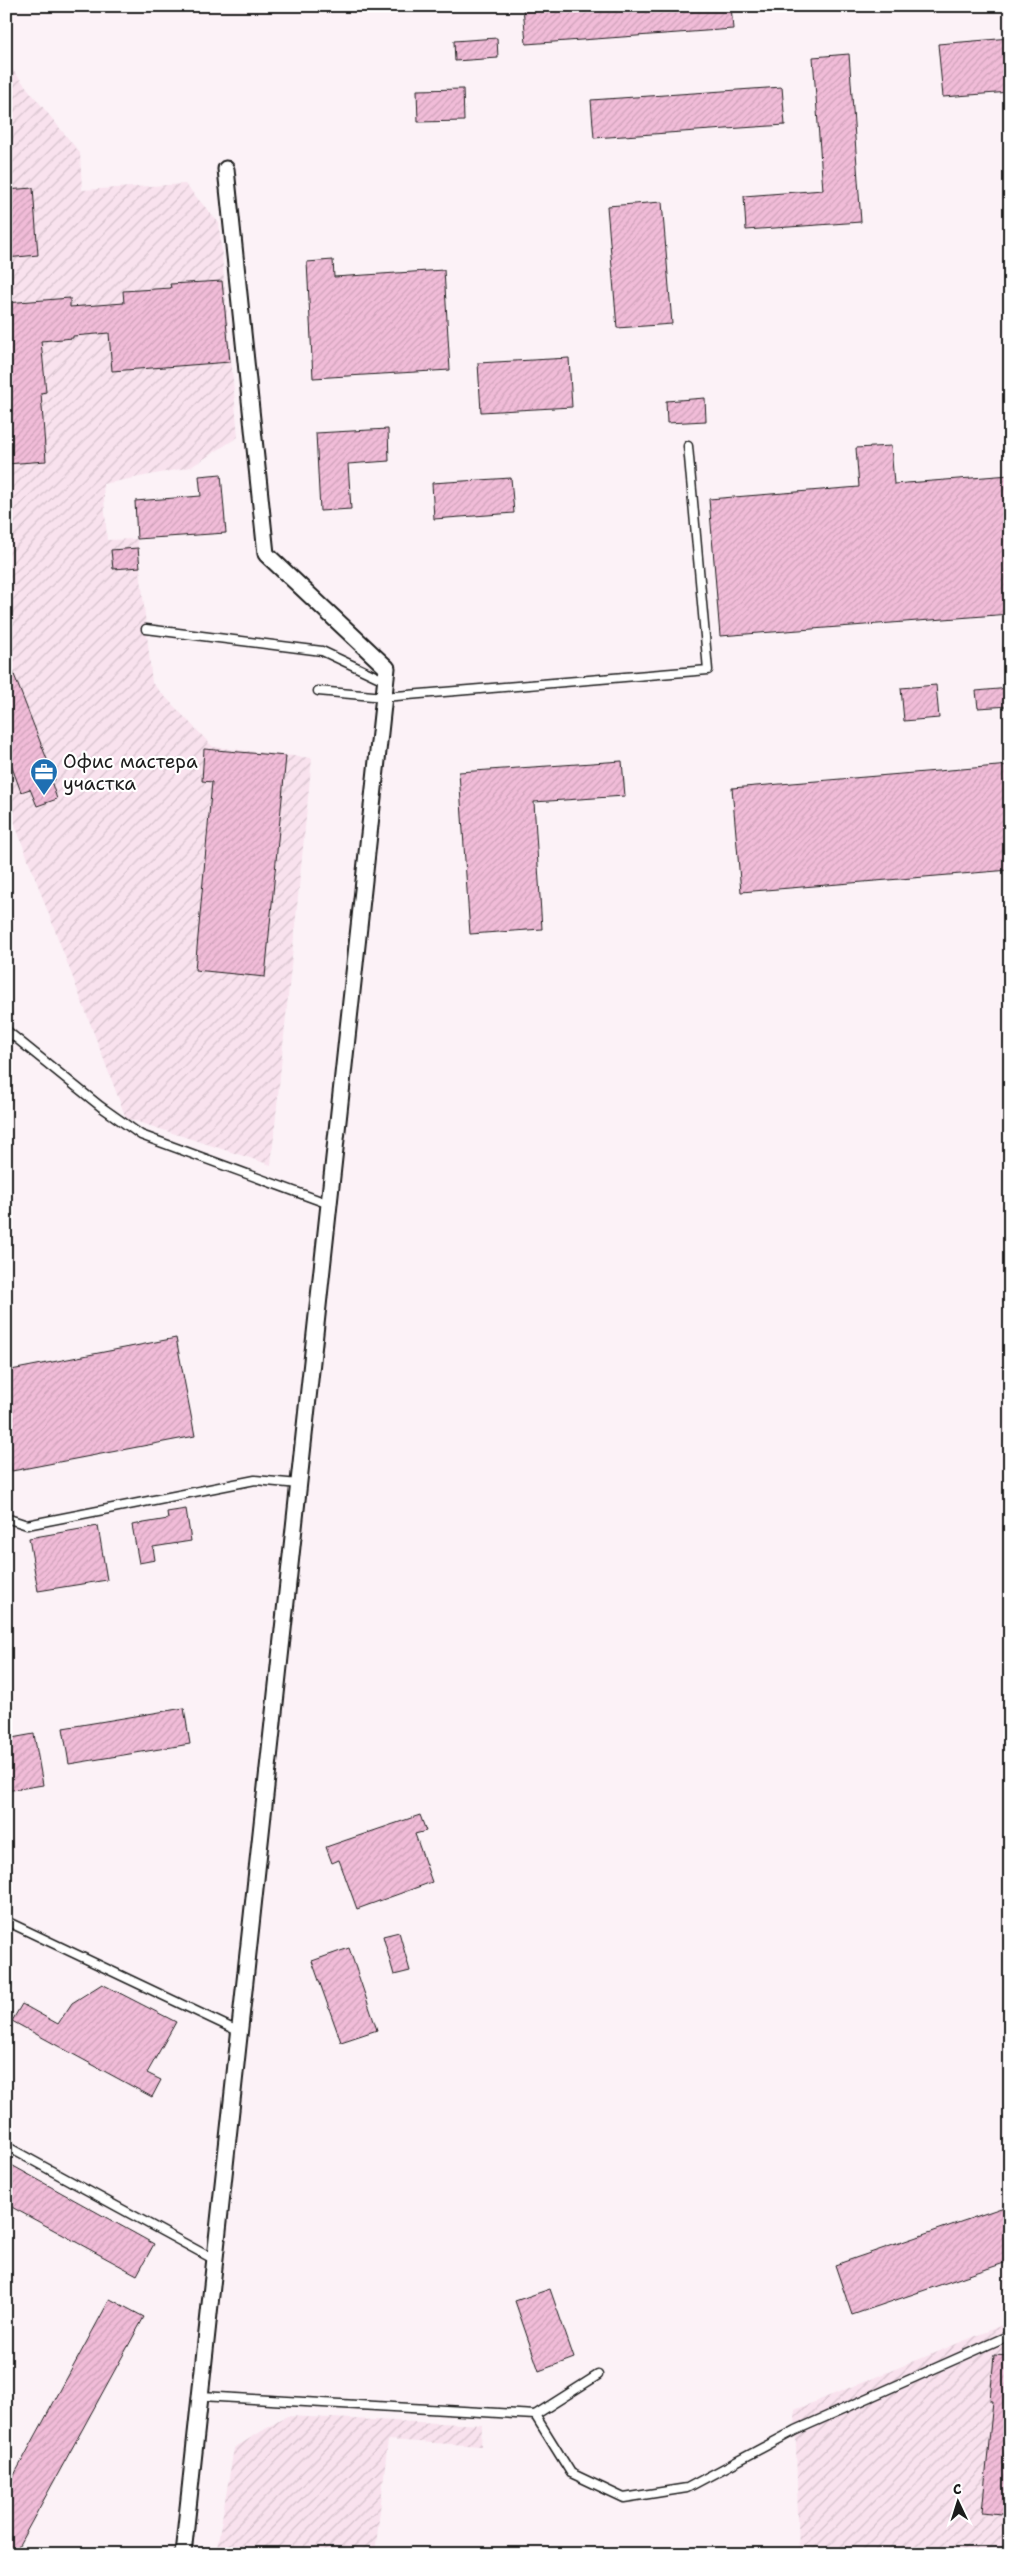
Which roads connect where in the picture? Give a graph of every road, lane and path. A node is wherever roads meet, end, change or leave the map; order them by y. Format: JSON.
{"nodes":[{"id":1,"x":226,"y":169,"type":"dead end"},
{"id":2,"x":688,"y":446,"type":"dead end"},
{"id":3,"x":146,"y":629,"type":"dead end"},
{"id":4,"x":386,"y":681,"type":"junction"},
{"id":5,"x":318,"y":690,"type":"dead end"},
{"id":6,"x":384,"y":697,"type":"junction"},
{"id":7,"x":6,"y":1030,"type":"edge"},
{"id":8,"x":329,"y":1204,"type":"junction"},
{"id":9,"x":299,"y":1484,"type":"junction"},
{"id":10,"x":6,"y":1518,"type":"edge"},
{"id":11,"x":6,"y":1921,"type":"edge"},
{"id":12,"x":240,"y":2032,"type":"junction"},
{"id":13,"x":6,"y":2146,"type":"edge"},
{"id":14,"x":216,"y":2261,"type":"junction"},
{"id":15,"x":1010,"y":2336,"type":"edge"},
{"id":16,"x":598,"y":2375,"type":"dead end"},
{"id":17,"x":201,"y":2396,"type":"junction"},
{"id":18,"x":535,"y":2415,"type":"junction"},
{"id":19,"x":183,"y":2554,"type":"edge"}],
"edges":[{"from":1,"to":4,"type":"street"},
{"from":2,"to":6,"type":"lane"},
{"from":3,"to":4,"type":"lane"},
{"from":4,"to":6,"type":"street"},
{"from":5,"to":6,"type":"lane"},
{"from":6,"to":8,"type":"street"},
{"from":7,"to":8,"type":"lane"},
{"from":8,"to":9,"type":"street"},
{"from":9,"to":10,"type":"lane"},
{"from":9,"to":12,"type":"street"},
{"from":11,"to":12,"type":"lane"},
{"from":12,"to":14,"type":"street"},
{"from":13,"to":14,"type":"lane"},
{"from":14,"to":17,"type":"street"},
{"from":15,"to":18,"type":"lane"},
{"from":16,"to":18,"type":"lane"},
{"from":17,"to":18,"type":"lane"},
{"from":17,"to":19,"type":"street"}]}
